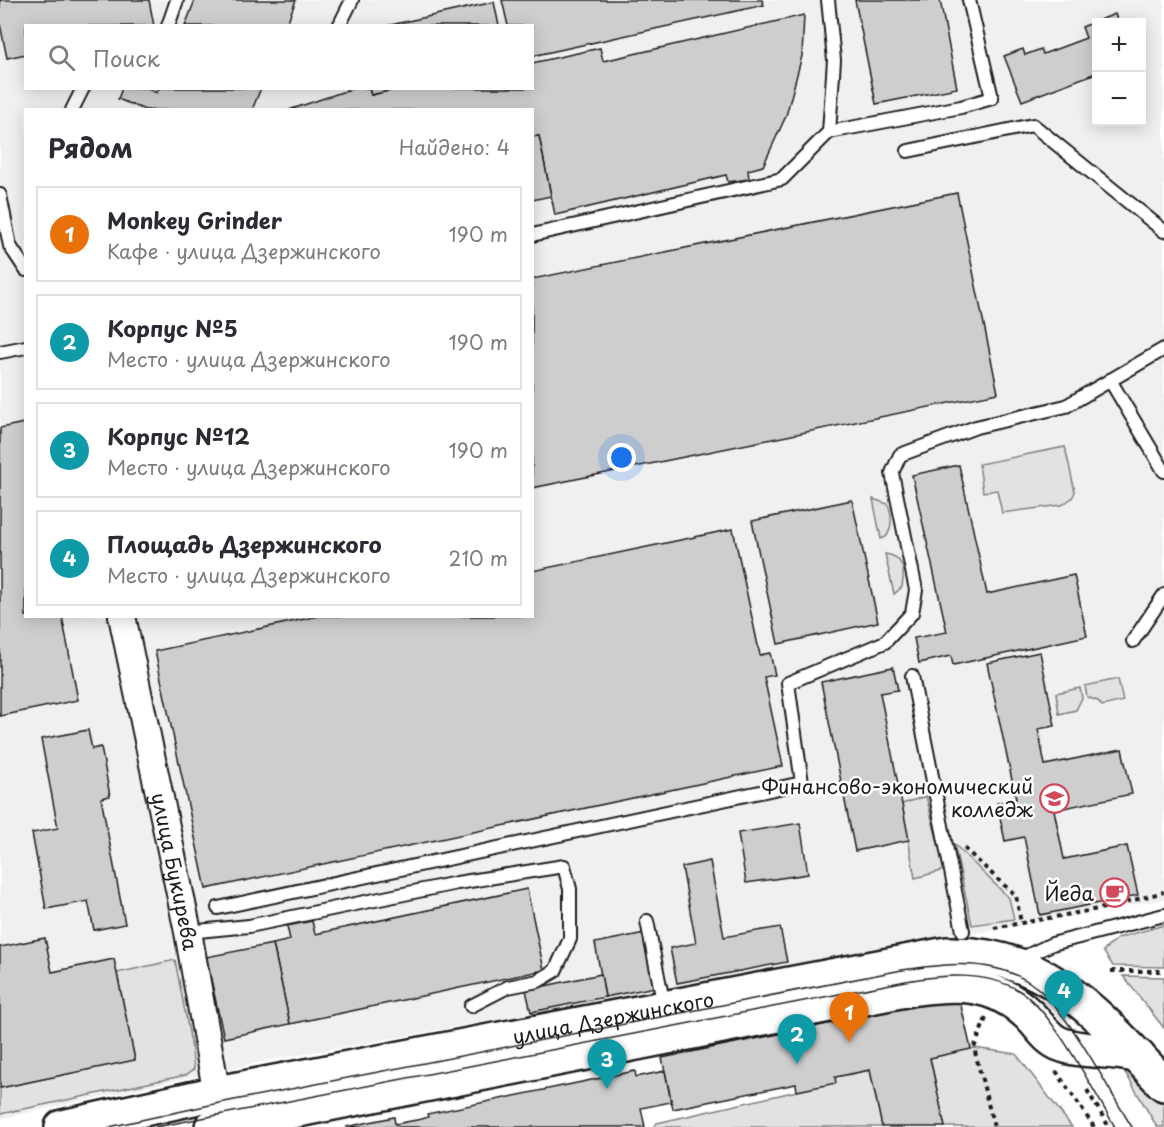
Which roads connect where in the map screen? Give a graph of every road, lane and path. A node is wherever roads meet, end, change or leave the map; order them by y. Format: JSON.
{"nodes":[{"id":1,"x":177,"y":0,"type":"edge"},
{"id":2,"x":352,"y":0,"type":"edge"},
{"id":3,"x":828,"y":0,"type":"edge"},
{"id":4,"x":969,"y":0,"type":"edge"},
{"id":5,"x":169,"y":24,"type":"edge"},
{"id":6,"x":340,"y":24,"type":"edge"},
{"id":7,"x":82,"y":90,"type":"edge"},
{"id":8,"x":73,"y":108,"type":"edge"},
{"id":9,"x":829,"y":132,"type":"junction"},
{"id":10,"x":908,"y":151,"type":"dead end"},
{"id":11,"x":0,"y":195,"type":"edge"},
{"id":12,"x":1164,"y":231,"type":"edge"},
{"id":13,"x":534,"y":235,"type":"edge"},
{"id":14,"x":24,"y":267,"type":"edge"},
{"id":15,"x":24,"y":347,"type":"edge"},
{"id":16,"x":1164,"y":349,"type":"edge"},
{"id":17,"x":0,"y":352,"type":"edge"},
{"id":18,"x":1110,"y":380,"type":"junction"},
{"id":19,"x":1164,"y":471,"type":"edge"},
{"id":20,"x":1164,"y":595,"type":"edge"},
{"id":21,"x":122,"y":618,"type":"edge"},
{"id":22,"x":1134,"y":641,"type":"dead end"},
{"id":23,"x":912,"y":676,"type":"dead end"},
{"id":24,"x":942,"y":829,"type":"junction"},
{"id":25,"x":1164,"y":892,"type":"edge"},
{"id":26,"x":218,"y":908,"type":"dead end"},
{"id":27,"x":1164,"y":915,"type":"edge"},
{"id":28,"x":647,"y":921,"type":"dead end"},
{"id":29,"x":1021,"y":923,"type":"junction"},
{"id":30,"x":994,"y":928,"type":"dead end"},
{"id":31,"x":963,"y":931,"type":"dead end"},
{"id":32,"x":188,"y":932,"type":"junction"},
{"id":33,"x":1111,"y":971,"type":"dead end"},
{"id":34,"x":1164,"y":971,"type":"edge"},
{"id":35,"x":1001,"y":985,"type":"junction"},
{"id":36,"x":471,"y":1005,"type":"dead end"},
{"id":37,"x":664,"y":1007,"type":"junction"},
{"id":38,"x":1138,"y":1056,"type":"junction"},
{"id":39,"x":1164,"y":1084,"type":"edge"},
{"id":40,"x":1087,"y":1090,"type":"dead end"},
{"id":41,"x":218,"y":1118,"type":"edge"},
{"id":42,"x":62,"y":1127,"type":"edge"},
{"id":43,"x":994,"y":1127,"type":"edge"},
{"id":44,"x":1109,"y":1127,"type":"edge"}],
"edges":[{"from":1,"to":5,"type":"lane"},
{"from":2,"to":6,"type":"lane"},
{"from":3,"to":9,"type":"lane"},
{"from":4,"to":9,"type":"lane"},
{"from":7,"to":8,"type":"lane"},
{"from":9,"to":13,"type":"lane"},
{"from":10,"to":12,"type":"lane"},
{"from":11,"to":14,"type":"lane"},
{"from":15,"to":17,"type":"lane"},
{"from":16,"to":18,"type":"lane"},
{"from":18,"to":19,"type":"lane"},
{"from":18,"to":26,"type":"lane"},
{"from":20,"to":22,"type":"lane"},
{"from":21,"to":32,"type":"street","name":"улица Букирева"},
{"from":23,"to":24,"type":"lane"},
{"from":24,"to":29,"type":"path"},
{"from":24,"to":31,"type":"lane"},
{"from":25,"to":29,"type":"path"},
{"from":27,"to":35,"type":"lane"},
{"from":28,"to":37,"type":"lane"},
{"from":29,"to":30,"type":"path"},
{"from":32,"to":36,"type":"lane"},
{"from":32,"to":41,"type":"street","name":"улица Букирева"},
{"from":33,"to":34,"type":"path"},
{"from":35,"to":37,"type":"main road","name":"улица Дзержинского"},
{"from":35,"to":38,"type":"main road","name":"улица Дзержинского"},
{"from":35,"to":38,"type":"main road","name":"улица Дзержинского"},
{"from":35,"to":41,"type":"main road","name":"улица Дзержинского"},
{"from":35,"to":43,"type":"path"},
{"from":37,"to":41,"type":"main road","name":"улица Дзержинского"},
{"from":38,"to":39,"type":"main road","name":"улица Дзержинского"},
{"from":40,"to":44,"type":"path"},
{"from":41,"to":42,"type":"main road","name":"улица Дзержинского"}]}
